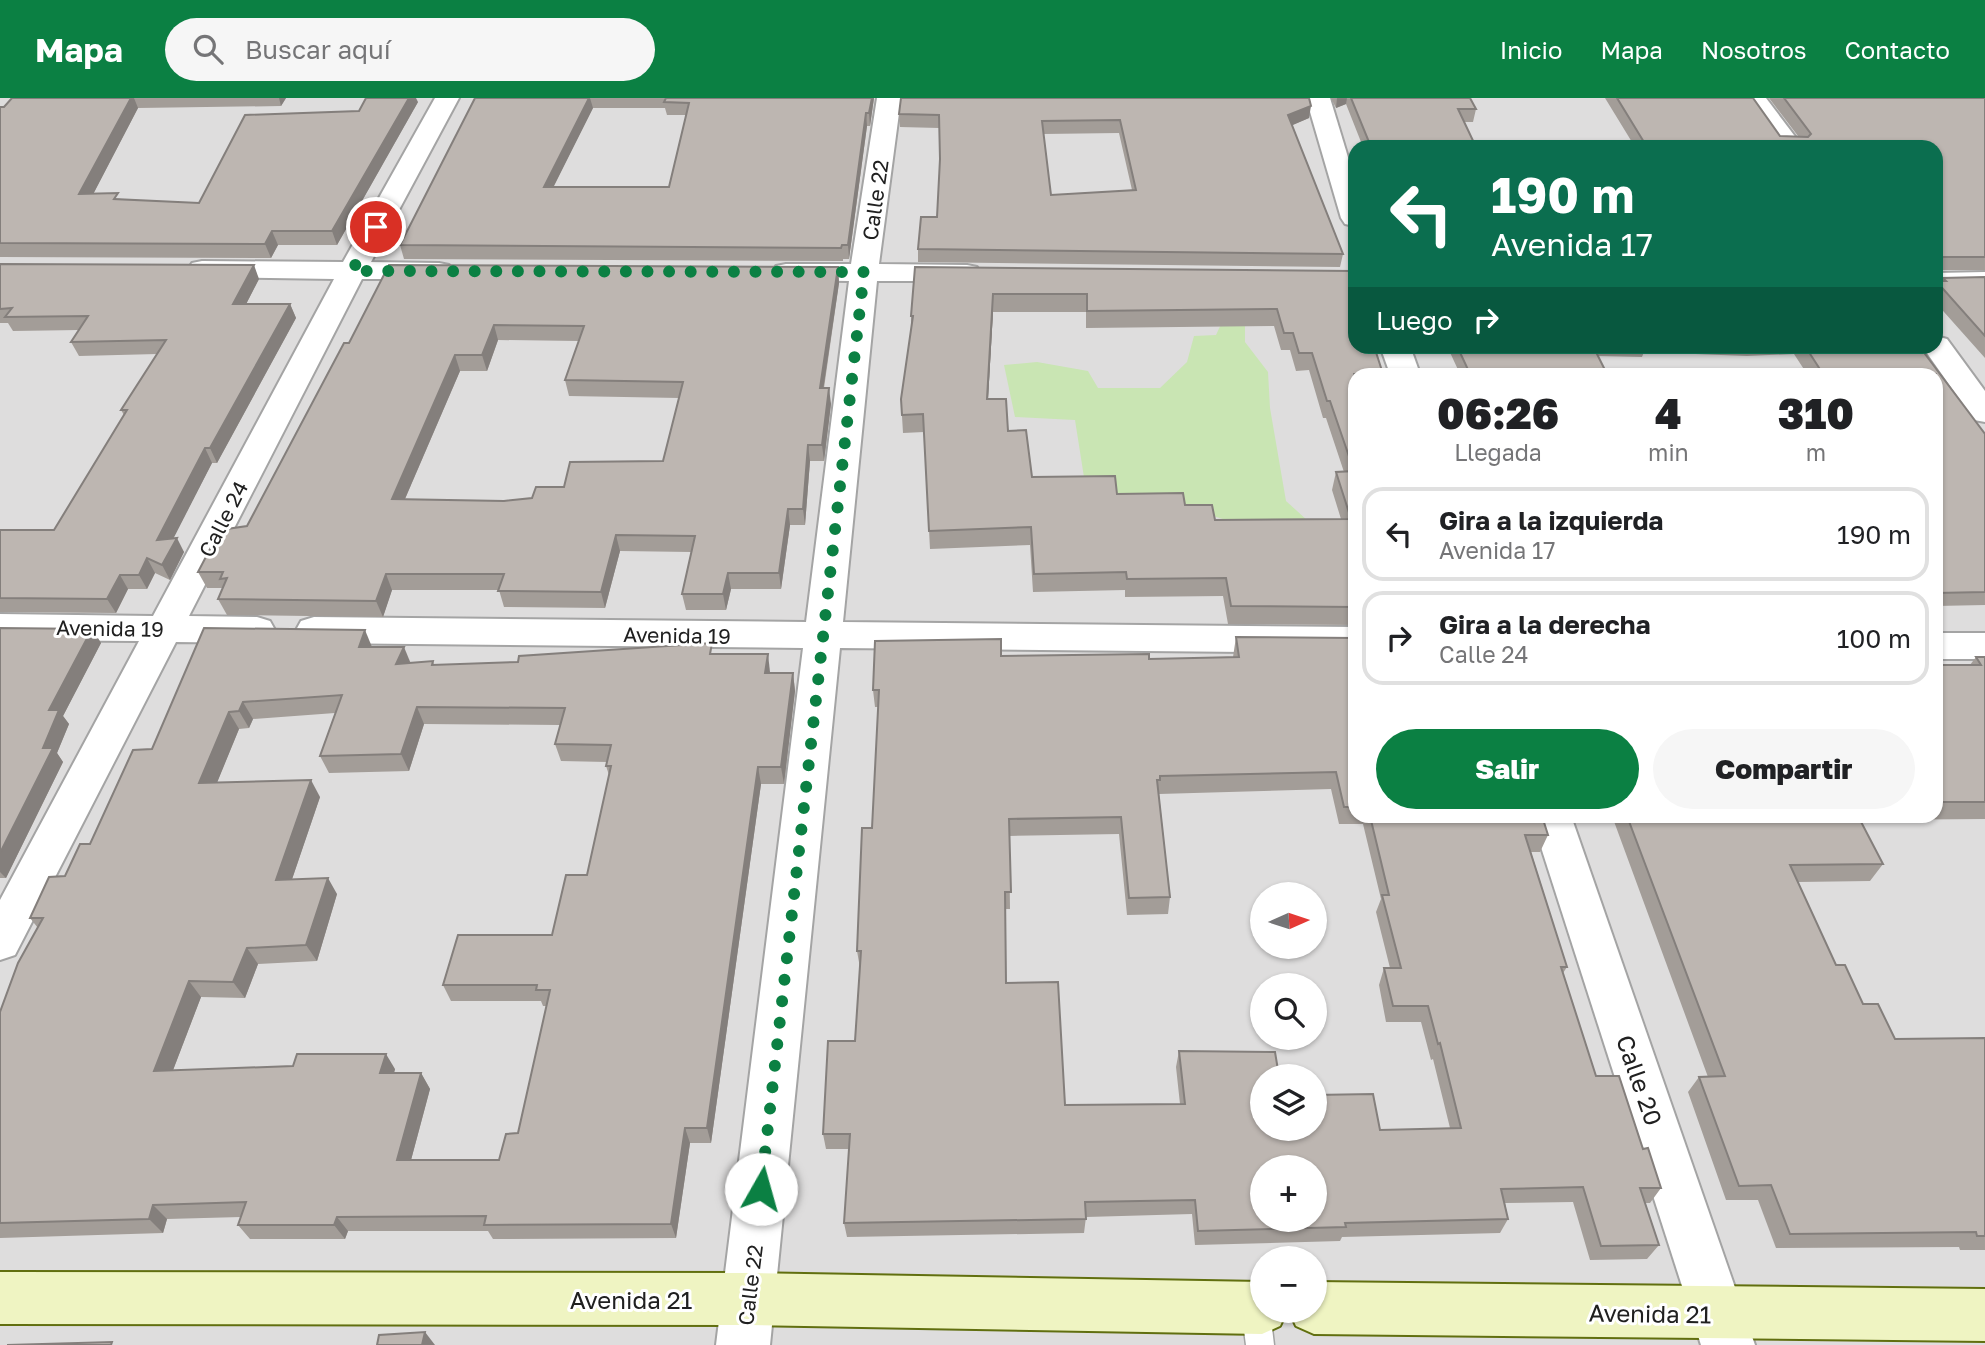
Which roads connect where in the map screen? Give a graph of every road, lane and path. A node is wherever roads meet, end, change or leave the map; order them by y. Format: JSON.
{"nodes":[{"id":1,"x":447,"y":98,"type":"edge"},
{"id":2,"x":889,"y":98,"type":"edge"},
{"id":3,"x":1318,"y":98,"type":"edge"},
{"id":4,"x":1754,"y":98,"type":"edge"},
{"id":5,"x":1785,"y":140,"type":"edge"},
{"id":6,"x":1348,"y":198,"type":"edge"},
{"id":7,"x":176,"y":269,"type":"edge"},
{"id":8,"x":352,"y":271,"type":"junction"},
{"id":9,"x":463,"y":271,"type":"edge"},
{"id":10,"x":754,"y":271,"type":"edge"},
{"id":11,"x":864,"y":272,"type":"junction"},
{"id":12,"x":987,"y":273,"type":"edge"},
{"id":13,"x":1943,"y":281,"type":"edge"},
{"id":14,"x":1985,"y":281,"type":"edge"},
{"id":15,"x":1942,"y":354,"type":"edge"},
{"id":16,"x":1985,"y":413,"type":"edge"},
{"id":17,"x":0,"y":627,"type":"edge"},
{"id":18,"x":166,"y":628,"type":"junction"},
{"id":19,"x":824,"y":637,"type":"junction"},
{"id":20,"x":1348,"y":640,"type":"edge"},
{"id":21,"x":1943,"y":646,"type":"edge"},
{"id":22,"x":1985,"y":646,"type":"edge"},
{"id":23,"x":1553,"y":823,"type":"edge"},
{"id":24,"x":0,"y":942,"type":"edge"},
{"id":25,"x":0,"y":1298,"type":"edge"},
{"id":26,"x":1327,"y":1309,"type":"edge"},
{"id":27,"x":1985,"y":1315,"type":"edge"},
{"id":28,"x":1250,"y":1320,"type":"edge"},
{"id":29,"x":746,"y":1322,"type":"edge"},
{"id":30,"x":1724,"y":1330,"type":"edge"}],
"edges":[{"from":1,"to":8,"type":"street","name":"Calle 24"},
{"from":2,"to":11,"type":"street","name":"Calle 22"},
{"from":3,"to":6,"type":"street"},
{"from":4,"to":5,"type":"street"},
{"from":7,"to":8,"type":"street"},
{"from":8,"to":9,"type":"street"},
{"from":8,"to":18,"type":"street","name":"Calle 24"},
{"from":10,"to":11,"type":"street"},
{"from":11,"to":12,"type":"street"},
{"from":11,"to":19,"type":"street","name":"Calle 22"},
{"from":13,"to":14,"type":"street"},
{"from":15,"to":16,"type":"street"},
{"from":17,"to":18,"type":"street","name":"Avenida 19"},
{"from":18,"to":19,"type":"street","name":"Avenida 19"},
{"from":18,"to":24,"type":"street","name":"Calle 24"},
{"from":19,"to":20,"type":"street","name":"Avenida 19"},
{"from":19,"to":29,"type":"street","name":"Calle 22"},
{"from":21,"to":22,"type":"street"},
{"from":23,"to":30,"type":"street","name":"Calle 20"},
{"from":25,"to":29,"type":"main road","name":"Avenida 21"},
{"from":26,"to":30,"type":"main road","name":"Avenida 21"},
{"from":27,"to":30,"type":"main road","name":"Avenida 21"},
{"from":28,"to":29,"type":"main road","name":"Avenida 21"}]}
